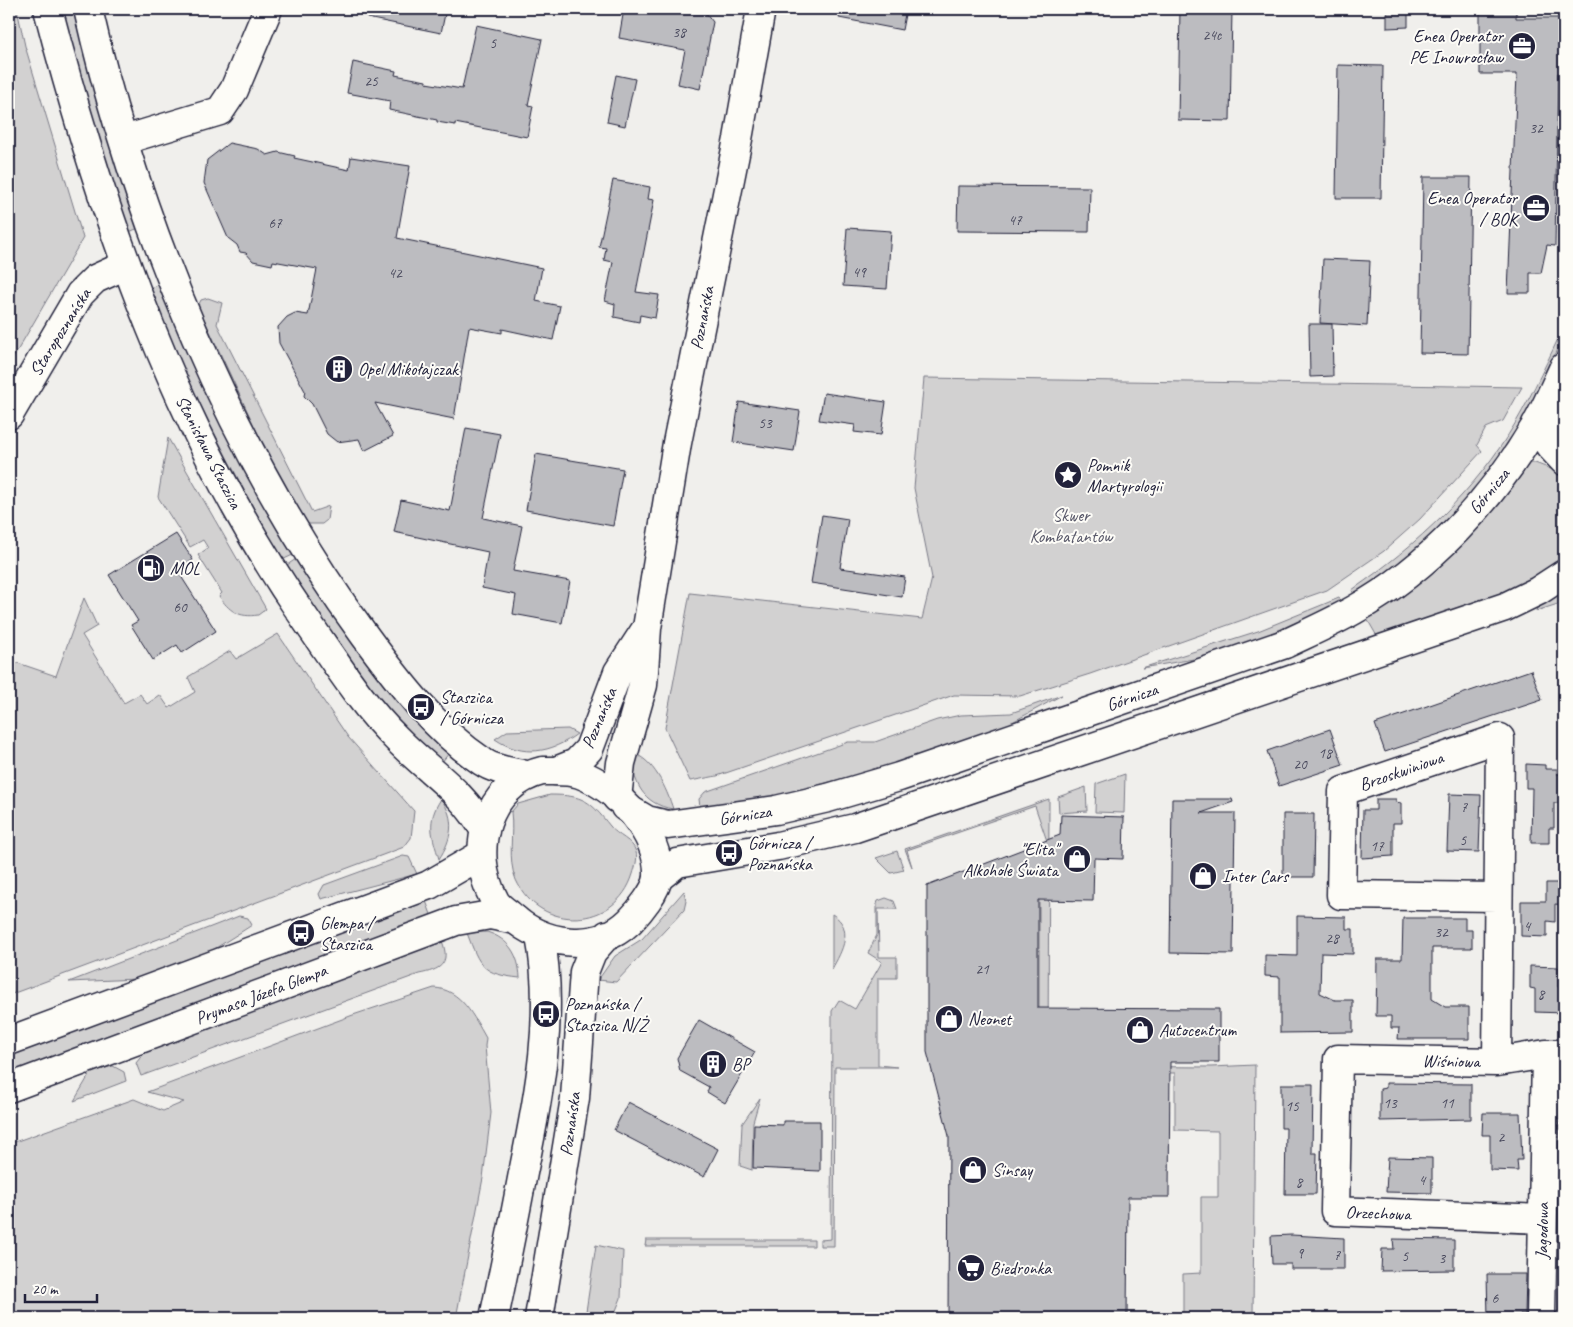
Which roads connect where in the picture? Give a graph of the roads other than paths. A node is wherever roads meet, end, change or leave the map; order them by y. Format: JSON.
{"nodes":[{"id":1,"x":48,"y":9,"type":"edge"},
{"id":2,"x":88,"y":9,"type":"edge"},
{"id":3,"x":268,"y":9,"type":"edge"},
{"id":4,"x":761,"y":9,"type":"edge"},
{"id":5,"x":124,"y":140,"type":"junction"},
{"id":6,"x":126,"y":265,"type":"junction"},
{"id":7,"x":1564,"y":367,"type":"edge"},
{"id":8,"x":9,"y":415,"type":"edge"},
{"id":9,"x":1564,"y":420,"type":"edge"},
{"id":10,"x":1536,"y":424,"type":"junction"},
{"id":11,"x":1564,"y":461,"type":"edge"},
{"id":12,"x":1564,"y":574,"type":"edge"},
{"id":13,"x":647,"y":628,"type":"junction"},
{"id":14,"x":556,"y":771,"type":"junction"},
{"id":15,"x":526,"y":775,"type":"junction"},
{"id":16,"x":621,"y":802,"type":"junction"},
{"id":17,"x":483,"y":843,"type":"junction"},
{"id":18,"x":658,"y":878,"type":"junction"},
{"id":19,"x":1498,"y":896,"type":"junction"},
{"id":20,"x":516,"y":920,"type":"junction"},
{"id":21,"x":607,"y":935,"type":"junction"},
{"id":22,"x":540,"y":936,"type":"junction"},
{"id":23,"x":9,"y":1041,"type":"edge"},
{"id":24,"x":1555,"y":1054,"type":"edge"},
{"id":25,"x":1338,"y":1059,"type":"joint"},
{"id":26,"x":1497,"y":1062,"type":"junction"},
{"id":27,"x":9,"y":1088,"type":"edge"},
{"id":28,"x":1542,"y":1219,"type":"junction"},
{"id":29,"x":494,"y":1318,"type":"edge"},
{"id":30,"x":539,"y":1318,"type":"edge"},
{"id":31,"x":1541,"y":1318,"type":"edge"}],
"edges":[{"from":1,"to":6,"type":"street","name":"Stanisława Staszica"},
{"from":2,"to":5,"type":"street"},
{"from":3,"to":5,"type":"street"},
{"from":4,"to":13,"type":"street","name":"Poznańska"},
{"from":5,"to":15,"type":"street"},
{"from":6,"to":8,"type":"street","name":"Staropoznańska"},
{"from":6,"to":17,"type":"street","name":"Stanisława Staszica"},
{"from":7,"to":10,"type":"street","name":"Górnicza"},
{"from":9,"to":10,"type":"street"},
{"from":10,"to":11,"type":"street"},
{"from":10,"to":16,"type":"street","name":"Górnicza"},
{"from":12,"to":18,"type":"street","name":"Górnicza"},
{"from":13,"to":14,"type":"street","name":"Poznańska"},
{"from":13,"to":16,"type":"street","name":"Poznańska"},
{"from":14,"to":15,"type":"street"},
{"from":14,"to":16,"type":"street"},
{"from":15,"to":17,"type":"street"},
{"from":16,"to":18,"type":"street"},
{"from":17,"to":20,"type":"street"},
{"from":17,"to":23,"type":"street"},
{"from":18,"to":21,"type":"street"},
{"from":19,"to":19,"type":"street","name":"Brzoskwiniowa"},
{"from":19,"to":26,"type":"street","name":"Brzoskwiniowa"},
{"from":20,"to":22,"type":"street"},
{"from":20,"to":27,"type":"street","name":"Prymasa Józefa Glempa"},
{"from":21,"to":22,"type":"street"},
{"from":21,"to":30,"type":"street","name":"Poznańska"},
{"from":22,"to":29,"type":"street","name":"Poznańska"},
{"from":24,"to":26,"type":"street","name":"Wiśniowa"},
{"from":24,"to":28,"type":"street","name":"Jagodowa"},
{"from":25,"to":26,"type":"street","name":"Wiśniowa"},
{"from":25,"to":28,"type":"street","name":"Orzechowa"},
{"from":28,"to":31,"type":"street","name":"Jagodowa"}]}
